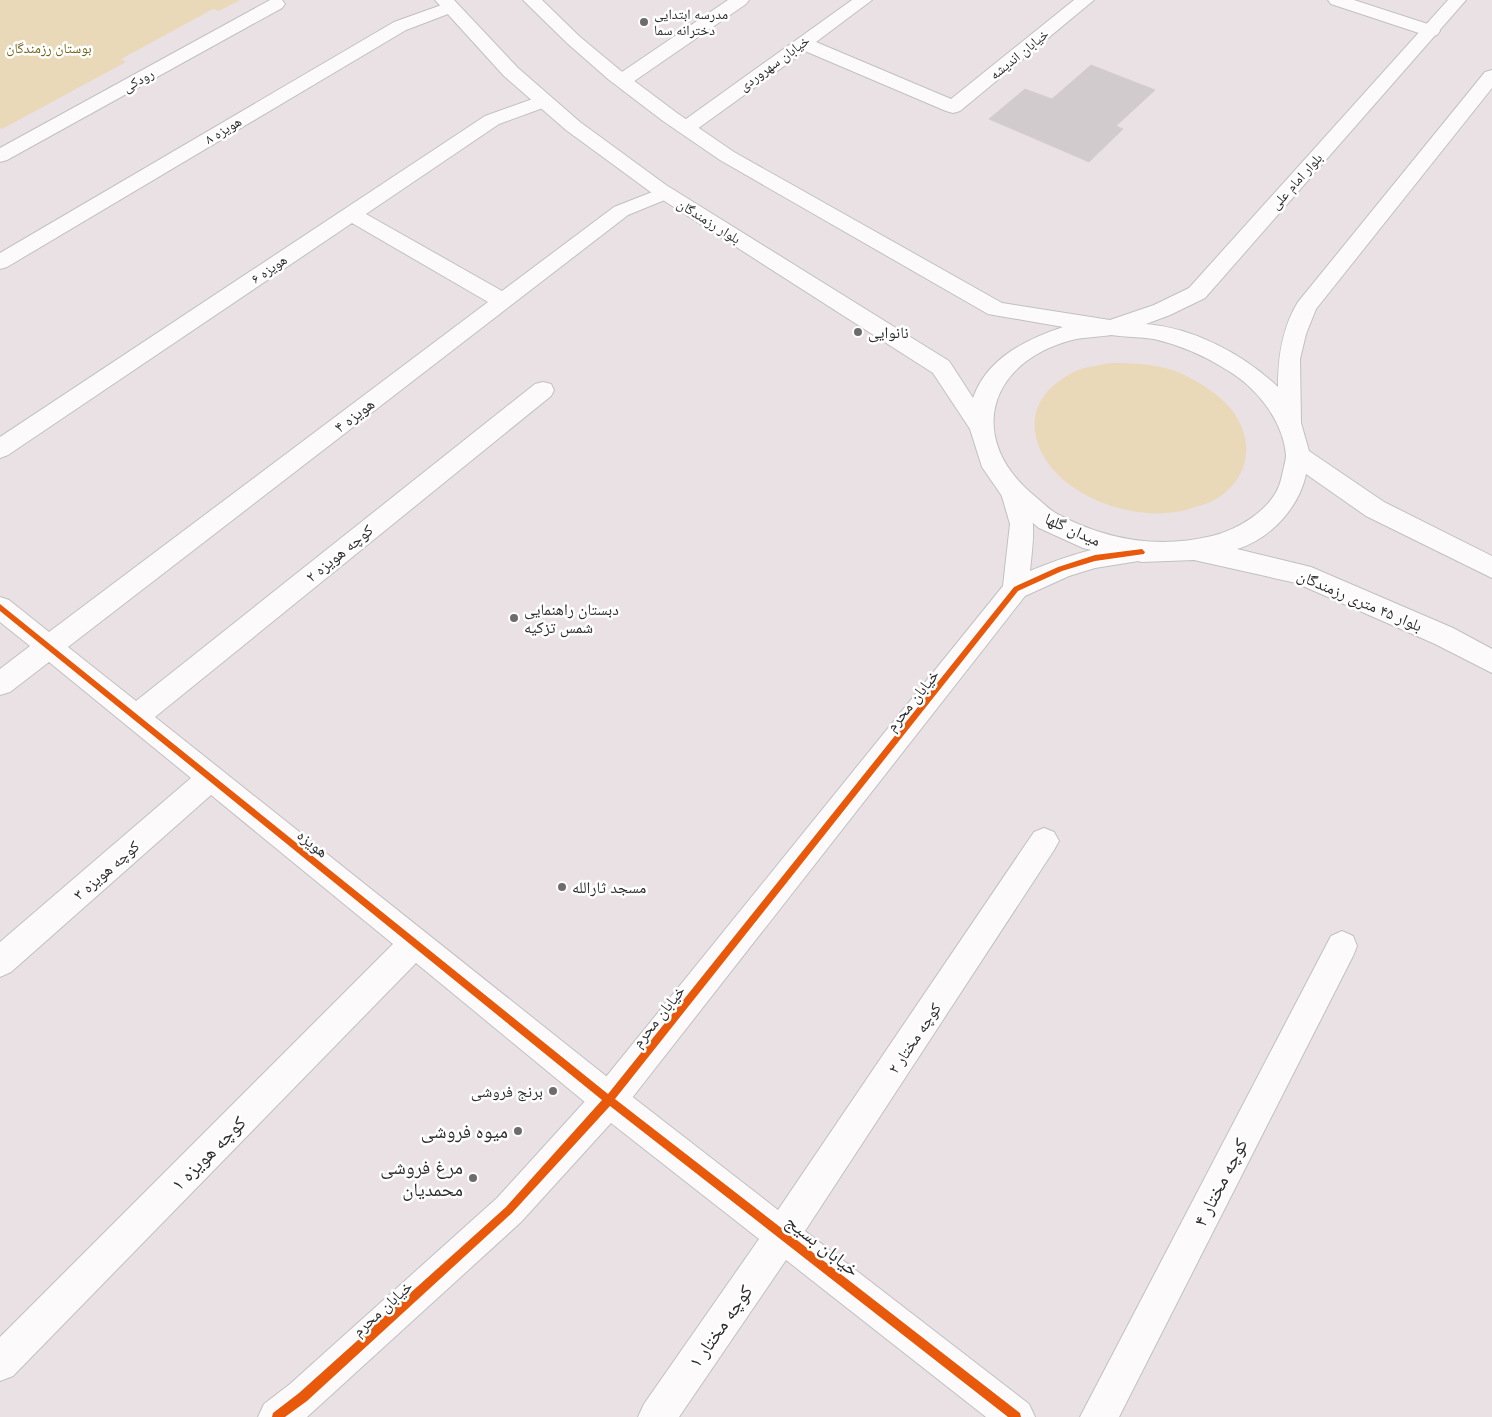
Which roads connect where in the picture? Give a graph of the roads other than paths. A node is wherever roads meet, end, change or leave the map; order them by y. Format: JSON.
{"nodes":[{"id":1,"x":532,"y":0,"type":"edge"},
{"id":2,"x":740,"y":0,"type":"edge"},
{"id":3,"x":862,"y":0,"type":"edge"},
{"id":4,"x":1085,"y":0,"type":"edge"},
{"id":5,"x":1338,"y":0,"type":"edge"},
{"id":6,"x":1382,"y":0,"type":"edge"},
{"id":7,"x":1457,"y":0,"type":"edge"},
{"id":8,"x":276,"y":4,"type":"dead end"},
{"id":9,"x":447,"y":4,"type":"edge"},
{"id":10,"x":1435,"y":26,"type":"junction"},
{"id":11,"x":802,"y":42,"type":"junction"},
{"id":12,"x":1492,"y":76,"type":"edge"},
{"id":13,"x":623,"y":80,"type":"junction"},
{"id":14,"x":544,"y":101,"type":"junction"},
{"id":15,"x":686,"y":128,"type":"junction"},
{"id":16,"x":0,"y":156,"type":"edge"},
{"id":17,"x":665,"y":193,"type":"junction"},
{"id":18,"x":351,"y":214,"type":"junction"},
{"id":19,"x":0,"y":262,"type":"edge"},
{"id":20,"x":503,"y":301,"type":"junction"},
{"id":21,"x":1111,"y":328,"type":"junction"},
{"id":22,"x":543,"y":390,"type":"dead end"},
{"id":23,"x":1289,"y":423,"type":"junction"},
{"id":24,"x":981,"y":428,"type":"junction"},
{"id":25,"x":0,"y":449,"type":"edge"},
{"id":26,"x":1298,"y":456,"type":"junction"},
{"id":27,"x":1013,"y":493,"type":"junction"},
{"id":28,"x":1192,"y":551,"type":"junction"},
{"id":29,"x":1142,"y":552,"type":"junction"},
{"id":30,"x":1492,"y":568,"type":"edge"},
{"id":31,"x":1016,"y":589,"type":"junction"},
{"id":32,"x":0,"y":607,"type":"edge"},
{"id":33,"x":49,"y":647,"type":"junction"},
{"id":34,"x":1492,"y":662,"type":"edge"},
{"id":35,"x":0,"y":684,"type":"edge"},
{"id":36,"x":135,"y":716,"type":"junction"},
{"id":37,"x":212,"y":778,"type":"junction"},
{"id":38,"x":1044,"y":842,"type":"dead end"},
{"id":39,"x":415,"y":943,"type":"junction"},
{"id":40,"x":1342,"y":946,"type":"dead end"},
{"id":41,"x":0,"y":962,"type":"edge"},
{"id":42,"x":608,"y":1100,"type":"junction"},
{"id":43,"x":783,"y":1234,"type":"junction"},
{"id":44,"x":0,"y":1363,"type":"edge"},
{"id":45,"x":277,"y":1417,"type":"edge"},
{"id":46,"x":657,"y":1417,"type":"edge"},
{"id":47,"x":1016,"y":1417,"type":"edge"},
{"id":48,"x":1098,"y":1417,"type":"edge"}],
"edges":[{"from":1,"to":13,"type":"street"},
{"from":2,"to":13,"type":"street"},
{"from":3,"to":11,"type":"street","name":"خیابان سهروردی"},
{"from":4,"to":11,"type":"street","name":"خیابان اندیشه"},
{"from":5,"to":10,"type":"street"},
{"from":6,"to":10,"type":"street"},
{"from":7,"to":10,"type":"street","name":"بلوار امام على"},
{"from":8,"to":16,"type":"street","name":"رودکی"},
{"from":9,"to":14,"type":"street","name":"بلوار رزمندگان"},
{"from":9,"to":19,"type":"street","name":"هویزه ۸"},
{"from":10,"to":21,"type":"street","name":"بلوار امام على"},
{"from":11,"to":15,"type":"street","name":"خیابان سهروردی"},
{"from":12,"to":23,"type":"street"},
{"from":13,"to":15,"type":"street"},
{"from":14,"to":17,"type":"street","name":"بلوار رزمندگان"},
{"from":14,"to":18,"type":"street","name":"هویزه ۶"},
{"from":15,"to":21,"type":"street"},
{"from":17,"to":20,"type":"street","name":"هویزه ۴"},
{"from":17,"to":24,"type":"street","name":"بلوار رزمندگان"},
{"from":18,"to":20,"type":"street"},
{"from":18,"to":25,"type":"street","name":"هویزه ۶"},
{"from":20,"to":33,"type":"street","name":"هویزه ۴"},
{"from":21,"to":23,"type":"street","name":"میدان گلها"},
{"from":21,"to":24,"type":"street","name":"میدان گلها"},
{"from":22,"to":36,"type":"street","name":"کوچه هویزه ۲"},
{"from":23,"to":26,"type":"street","name":"میدان گلها"},
{"from":24,"to":27,"type":"street","name":"میدان گلها"},
{"from":26,"to":28,"type":"street","name":"میدان گلها"},
{"from":26,"to":30,"type":"street"},
{"from":27,"to":29,"type":"street","name":"میدان گلها"},
{"from":27,"to":31,"type":"street"},
{"from":28,"to":29,"type":"street","name":"میدان گلها"},
{"from":28,"to":34,"type":"street","name":"بلوار ۴۵ متری رزمندگان"},
{"from":29,"to":31,"type":"street"},
{"from":31,"to":42,"type":"street","name":"خیابان محرم"},
{"from":32,"to":33,"type":"street","name":"هویزه"},
{"from":33,"to":35,"type":"street","name":"هویزه ۴"},
{"from":33,"to":36,"type":"street","name":"هویزه"},
{"from":36,"to":37,"type":"street","name":"هویزه"},
{"from":37,"to":39,"type":"street","name":"هویزه"},
{"from":37,"to":41,"type":"street","name":"کوچه هویزه ۳"},
{"from":38,"to":43,"type":"street","name":"کوچه مختار ۲"},
{"from":39,"to":42,"type":"street","name":"هویزه"},
{"from":39,"to":44,"type":"street","name":"کوچه هویزه ۱"},
{"from":40,"to":48,"type":"street","name":"کوچه مختار ۴"},
{"from":42,"to":43,"type":"street","name":"خیابان بسیج"},
{"from":42,"to":45,"type":"street","name":"خیابان محرم"},
{"from":43,"to":46,"type":"street","name":"کوچه مختار ۱"},
{"from":43,"to":47,"type":"street","name":"خیابان بسیج"}]}
